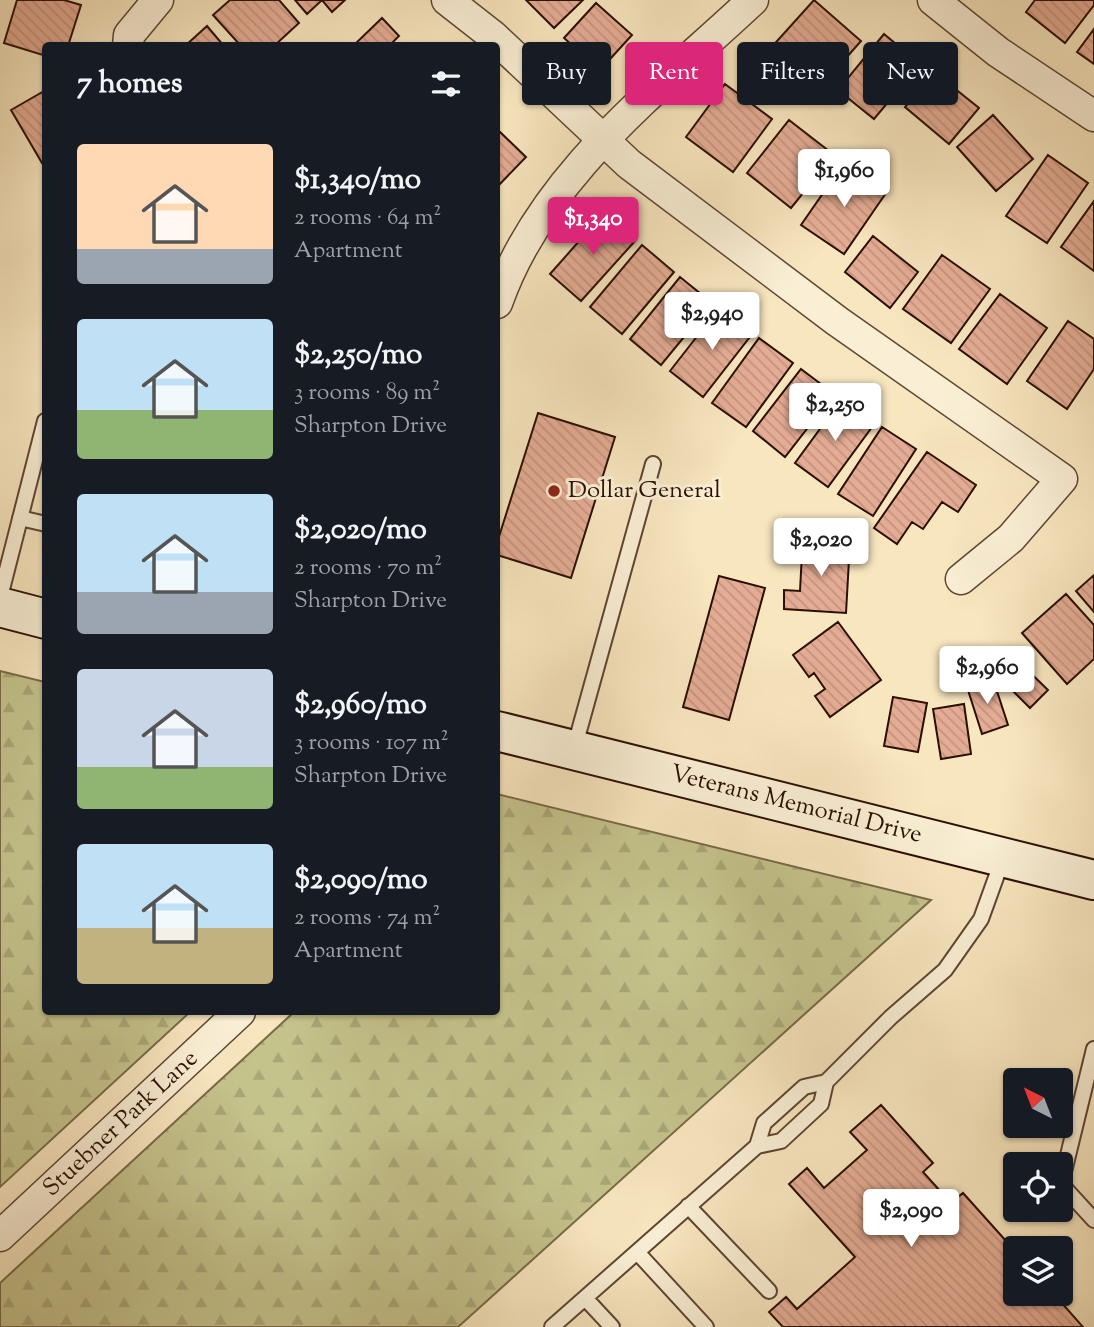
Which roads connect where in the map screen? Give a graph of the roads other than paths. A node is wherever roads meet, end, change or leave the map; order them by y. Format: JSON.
{"nodes":[{"id":1,"x":158,"y":0,"type":"edge"},
{"id":2,"x":447,"y":0,"type":"edge"},
{"id":3,"x":753,"y":0,"type":"edge"},
{"id":4,"x":933,"y":0,"type":"edge"},
{"id":5,"x":128,"y":42,"type":"edge"},
{"id":6,"x":499,"y":42,"type":"edge"},
{"id":7,"x":500,"y":43,"type":"edge"},
{"id":8,"x":1094,"y":116,"type":"edge"},
{"id":9,"x":604,"y":141,"type":"junction"},
{"id":10,"x":500,"y":296,"type":"edge"},
{"id":11,"x":42,"y":433,"type":"edge"},
{"id":12,"x":653,"y":464,"type":"dead end"},
{"id":13,"x":20,"y":518,"type":"junction"},
{"id":14,"x":42,"y":523,"type":"edge"},
{"id":15,"x":961,"y":579,"type":"dead end"},
{"id":16,"x":0,"y":597,"type":"edge"},
{"id":17,"x":0,"y":607,"type":"edge"},
{"id":18,"x":42,"y":618,"type":"edge"},
{"id":19,"x":500,"y":732,"type":"edge"},
{"id":20,"x":574,"y":750,"type":"junction"},
{"id":21,"x":1003,"y":857,"type":"junction"},
{"id":22,"x":1094,"y":880,"type":"edge"},
{"id":23,"x":237,"y":1015,"type":"edge"},
{"id":24,"x":1094,"y":1049,"type":"edge"},
{"id":25,"x":825,"y":1082,"type":"junction"},
{"id":26,"x":1089,"y":1091,"type":"edge"},
{"id":27,"x":757,"y":1146,"type":"junction"},
{"id":28,"x":1071,"y":1152,"type":"edge"},
{"id":29,"x":1073,"y":1197,"type":"edge"},
{"id":30,"x":688,"y":1206,"type":"junction"},
{"id":31,"x":1094,"y":1220,"type":"edge"},
{"id":32,"x":0,"y":1236,"type":"edge"},
{"id":33,"x":638,"y":1252,"type":"junction"},
{"id":34,"x":769,"y":1291,"type":"dead end"},
{"id":35,"x":585,"y":1298,"type":"junction"},
{"id":36,"x":552,"y":1327,"type":"edge"},
{"id":37,"x":612,"y":1327,"type":"edge"},
{"id":38,"x":706,"y":1327,"type":"edge"}],
"edges":[{"from":1,"to":5,"type":"street"},
{"from":2,"to":6,"type":"street"},
{"from":3,"to":9,"type":"street"},
{"from":4,"to":8,"type":"street"},
{"from":7,"to":9,"type":"street"},
{"from":9,"to":10,"type":"street"},
{"from":9,"to":15,"type":"street"},
{"from":11,"to":13,"type":"lane"},
{"from":12,"to":20,"type":"lane"},
{"from":13,"to":14,"type":"lane"},
{"from":13,"to":16,"type":"lane"},
{"from":17,"to":18,"type":"main road"},
{"from":19,"to":20,"type":"main road","name":"Veterans Memorial Drive"},
{"from":20,"to":21,"type":"main road","name":"Veterans Memorial Drive"},
{"from":21,"to":22,"type":"main road","name":"Veterans Memorial Drive"},
{"from":21,"to":25,"type":"lane"},
{"from":23,"to":32,"type":"street","name":"Stuebner Park Lane"},
{"from":24,"to":26,"type":"lane"},
{"from":25,"to":27,"type":"lane"},
{"from":25,"to":27,"type":"lane"},
{"from":26,"to":28,"type":"lane"},
{"from":27,"to":30,"type":"lane"},
{"from":29,"to":31,"type":"lane"},
{"from":30,"to":33,"type":"lane"},
{"from":30,"to":34,"type":"lane"},
{"from":33,"to":35,"type":"lane"},
{"from":33,"to":38,"type":"lane"},
{"from":35,"to":36,"type":"lane"},
{"from":35,"to":37,"type":"lane"}]}
